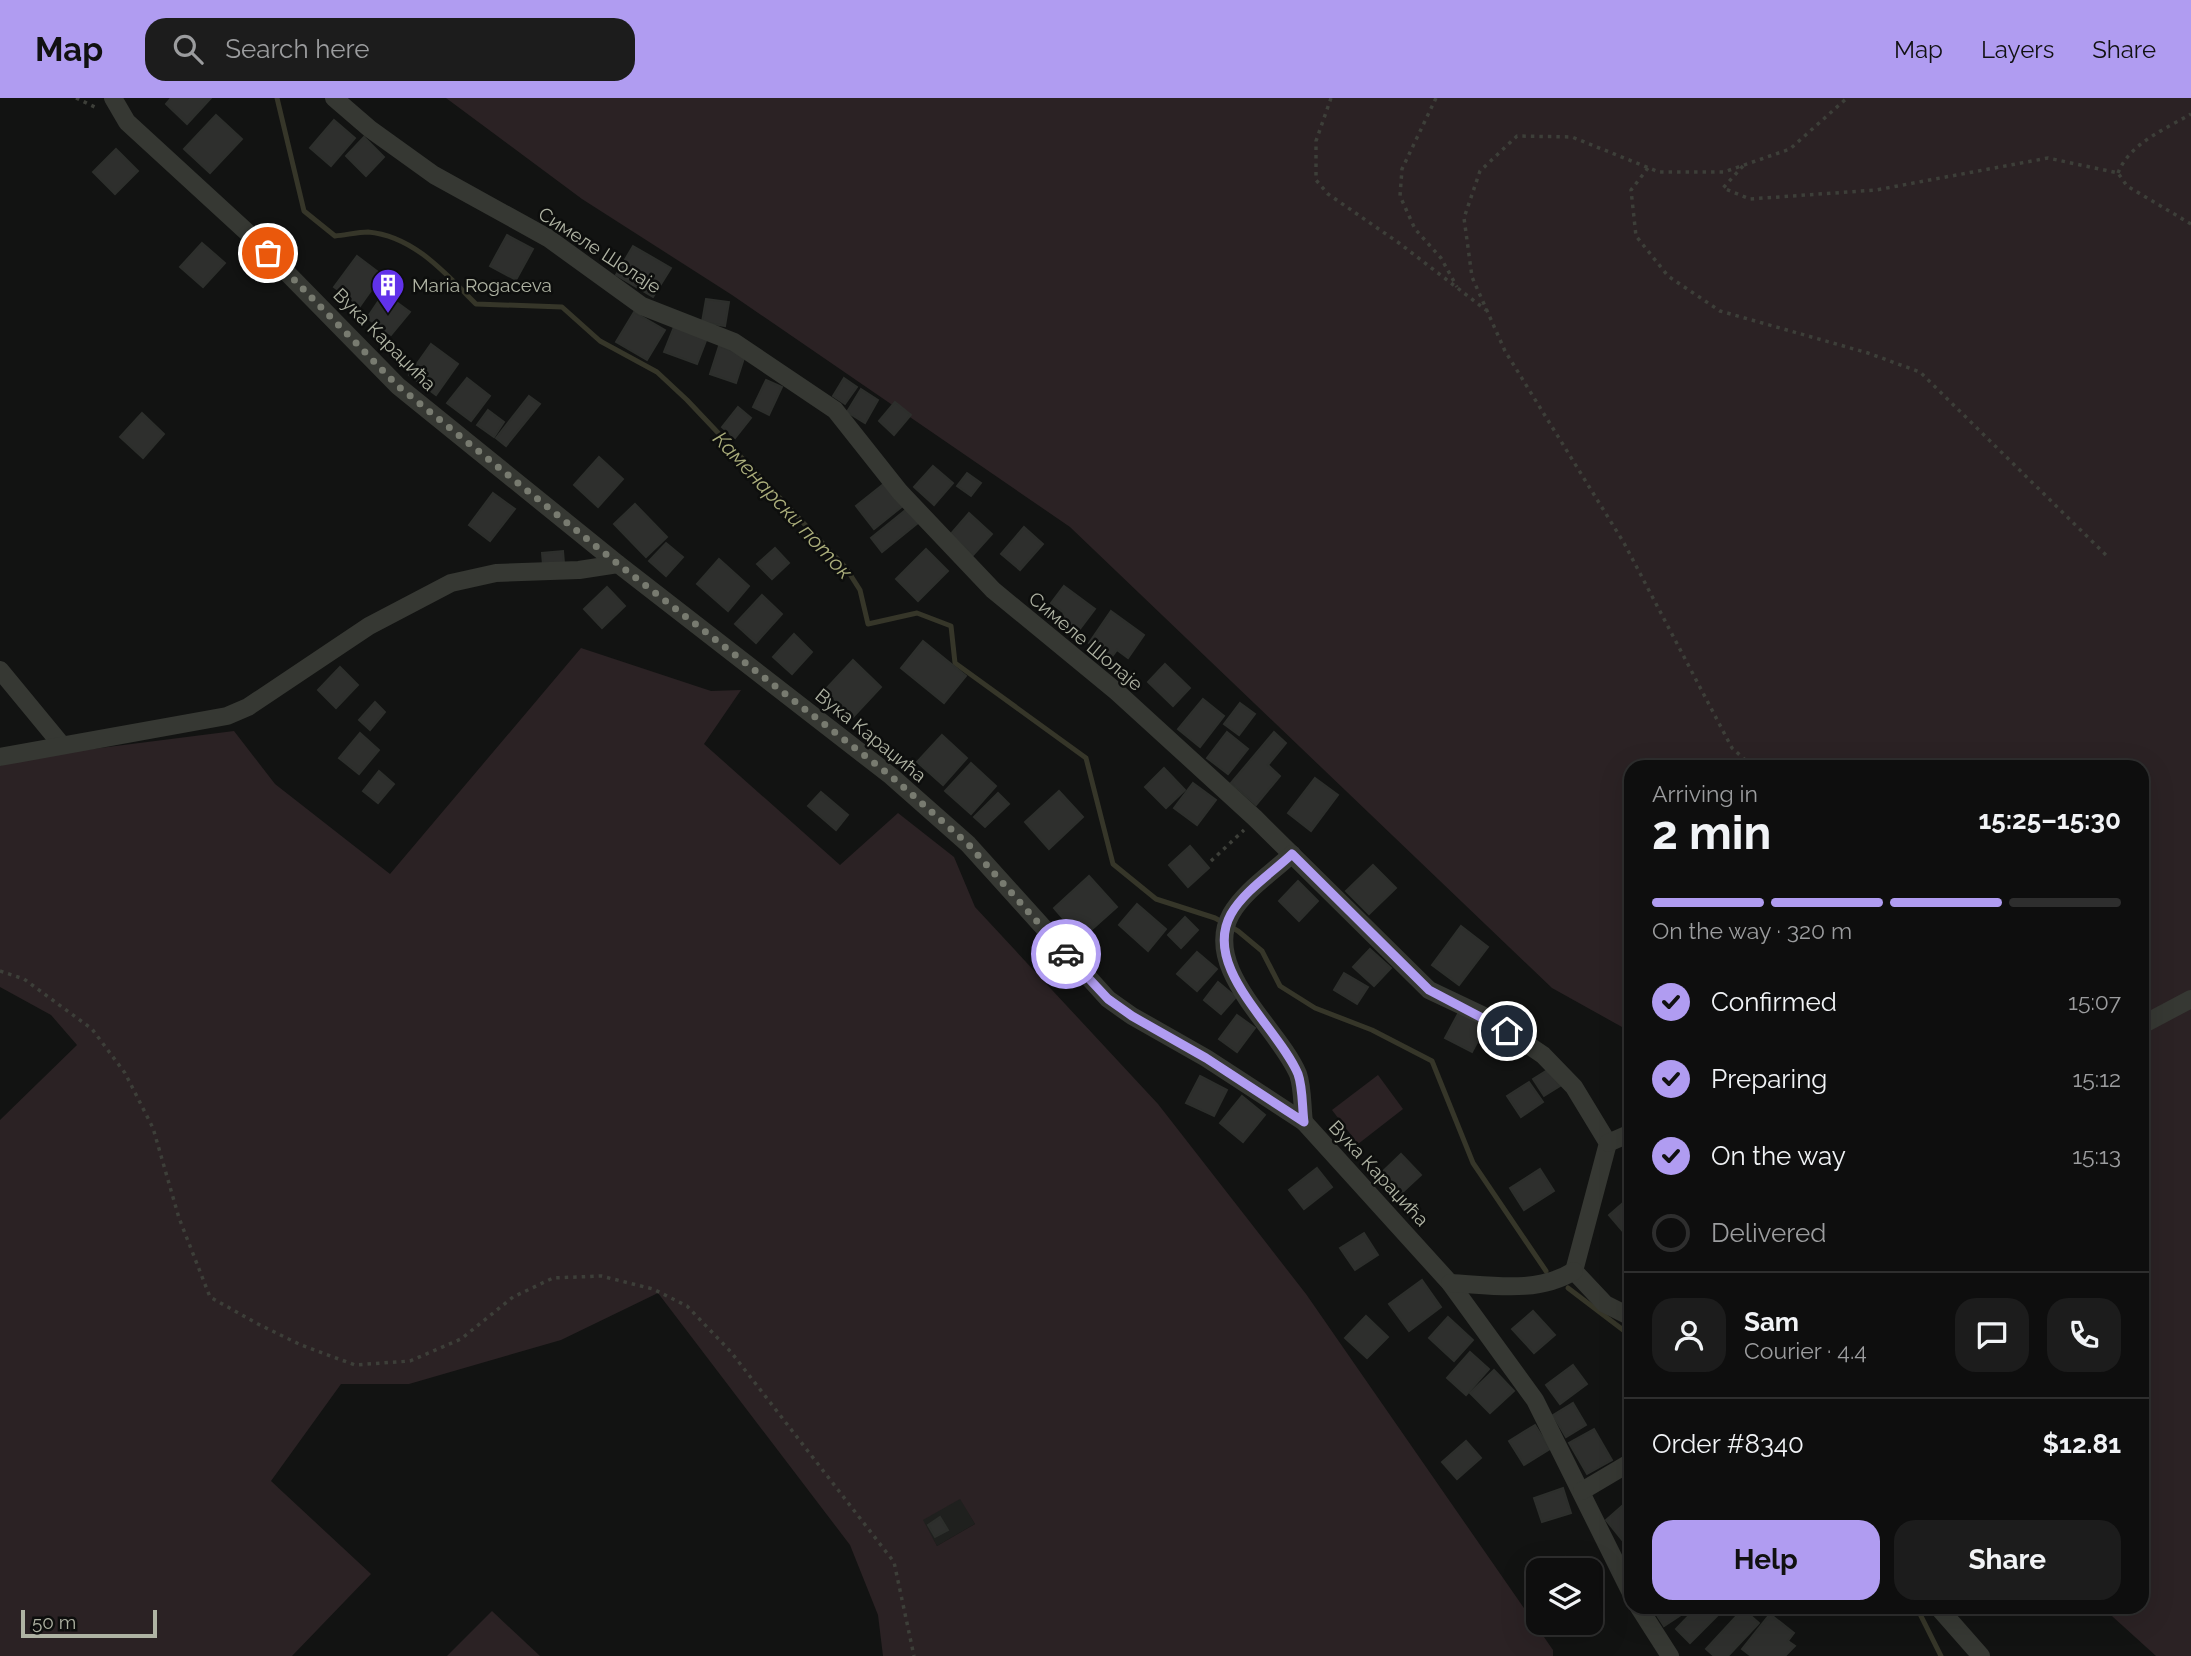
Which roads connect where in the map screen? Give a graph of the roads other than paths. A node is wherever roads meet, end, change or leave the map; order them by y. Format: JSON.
{"nodes":[{"id":1,"x":113,"y":98,"type":"edge"},
{"id":2,"x":334,"y":98,"type":"edge"},
{"id":3,"x":618,"y":564,"type":"junction"},
{"id":4,"x":0,"y":670,"type":"edge"},
{"id":5,"x":61,"y":744,"type":"junction"},
{"id":6,"x":0,"y":757,"type":"edge"},
{"id":7,"x":1292,"y":854,"type":"junction"},
{"id":8,"x":2191,"y":999,"type":"edge"},
{"id":9,"x":2149,"y":1021,"type":"edge"},
{"id":10,"x":1304,"y":1122,"type":"junction"},
{"id":11,"x":1624,"y":1136,"type":"edge"},
{"id":12,"x":1608,"y":1143,"type":"junction"},
{"id":13,"x":1574,"y":1271,"type":"junction"},
{"id":14,"x":1450,"y":1283,"type":"junction"},
{"id":15,"x":1624,"y":1314,"type":"edge"},
{"id":16,"x":1624,"y":1466,"type":"edge"},
{"id":17,"x":1582,"y":1491,"type":"junction"},
{"id":18,"x":1624,"y":1578,"type":"edge"},
{"id":19,"x":1643,"y":1614,"type":"edge"},
{"id":20,"x":1944,"y":1614,"type":"edge"},
{"id":21,"x":1670,"y":1656,"type":"edge"},
{"id":22,"x":1981,"y":1656,"type":"edge"}],
"edges":[{"from":1,"to":3,"type":"street","name":"Вука Караџића"},
{"from":2,"to":7,"type":"street","name":"Симеле Шолаје"},
{"from":3,"to":5,"type":"street"},
{"from":3,"to":10,"type":"street","name":"Вука Караџића"},
{"from":4,"to":5,"type":"street"},
{"from":5,"to":6,"type":"street"},
{"from":7,"to":10,"type":"street"},
{"from":7,"to":12,"type":"street","name":"Симеле Шолаје"},
{"from":8,"to":9,"type":"street"},
{"from":10,"to":14,"type":"street","name":"Вука Караџића"},
{"from":11,"to":12,"type":"street"},
{"from":12,"to":13,"type":"street"},
{"from":13,"to":14,"type":"street"},
{"from":13,"to":15,"type":"street"},
{"from":14,"to":17,"type":"street","name":"Вука Караџића"},
{"from":16,"to":17,"type":"street"},
{"from":17,"to":18,"type":"street","name":"Вука Караџића"},
{"from":19,"to":21,"type":"street"},
{"from":20,"to":22,"type":"street"}]}
